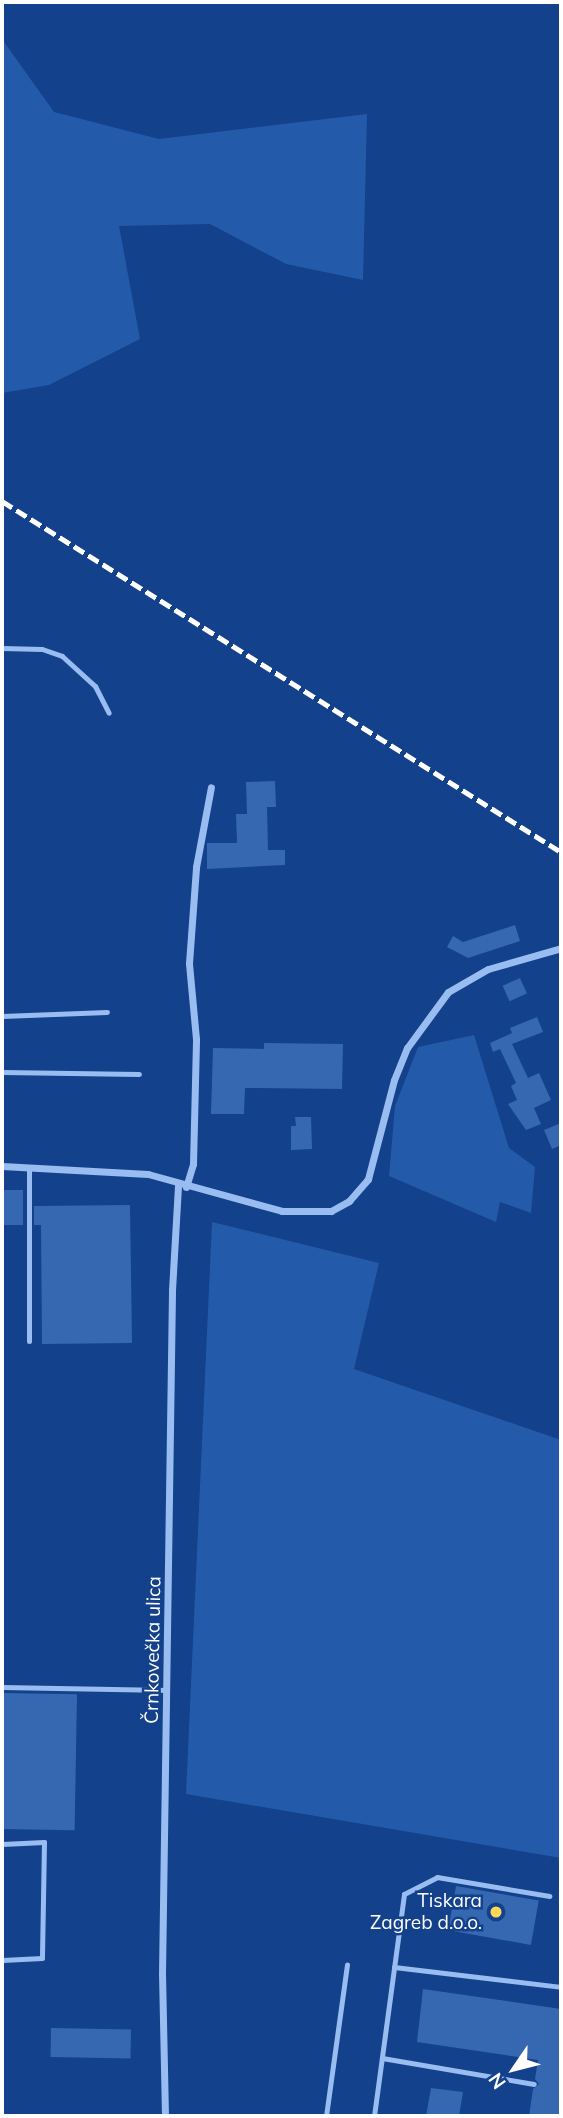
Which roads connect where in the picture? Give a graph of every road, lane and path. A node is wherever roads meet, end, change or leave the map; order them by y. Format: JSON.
{"nodes":[{"id":1,"x":2,"y":648,"type":"edge"},
{"id":2,"x":109,"y":713,"type":"dead end"},
{"id":3,"x":211,"y":787,"type":"dead end"},
{"id":4,"x":561,"y":947,"type":"edge"},
{"id":5,"x":107,"y":1012,"type":"dead end"},
{"id":6,"x":2,"y":1016,"type":"edge"},
{"id":7,"x":2,"y":1072,"type":"edge"},
{"id":8,"x":139,"y":1074,"type":"dead end"},
{"id":9,"x":2,"y":1166,"type":"edge"},
{"id":10,"x":29,"y":1167,"type":"junction"},
{"id":11,"x":182,"y":1186,"type":"junction"},
{"id":12,"x":29,"y":1341,"type":"dead end"},
{"id":13,"x":2,"y":1687,"type":"edge"},
{"id":14,"x":168,"y":1690,"type":"junction"},
{"id":15,"x":2,"y":1844,"type":"edge"},
{"id":16,"x":549,"y":1896,"type":"dead end"},
{"id":17,"x":2,"y":1960,"type":"edge"},
{"id":18,"x":347,"y":1964,"type":"dead end"},
{"id":19,"x":394,"y":1967,"type":"junction"},
{"id":20,"x":561,"y":1987,"type":"edge"},
{"id":21,"x":382,"y":2058,"type":"junction"},
{"id":22,"x":534,"y":2084,"type":"dead end"},
{"id":23,"x":165,"y":2116,"type":"edge"},
{"id":24,"x":326,"y":2116,"type":"edge"},
{"id":25,"x":374,"y":2116,"type":"edge"}],
"edges":[{"from":1,"to":2,"type":"lane"},
{"from":3,"to":11,"type":"street","name":"Črnkovečka ulica"},
{"from":4,"to":11,"type":"street"},
{"from":5,"to":6,"type":"lane"},
{"from":7,"to":8,"type":"lane"},
{"from":9,"to":10,"type":"street"},
{"from":10,"to":11,"type":"street"},
{"from":10,"to":12,"type":"lane"},
{"from":11,"to":14,"type":"street","name":"Črnkovečka ulica"},
{"from":13,"to":14,"type":"lane"},
{"from":14,"to":23,"type":"street","name":"Črnkovečka ulica"},
{"from":15,"to":17,"type":"lane"},
{"from":16,"to":19,"type":"lane"},
{"from":18,"to":24,"type":"lane"},
{"from":19,"to":20,"type":"lane"},
{"from":19,"to":21,"type":"lane"},
{"from":21,"to":22,"type":"lane"},
{"from":21,"to":25,"type":"lane"}]}
